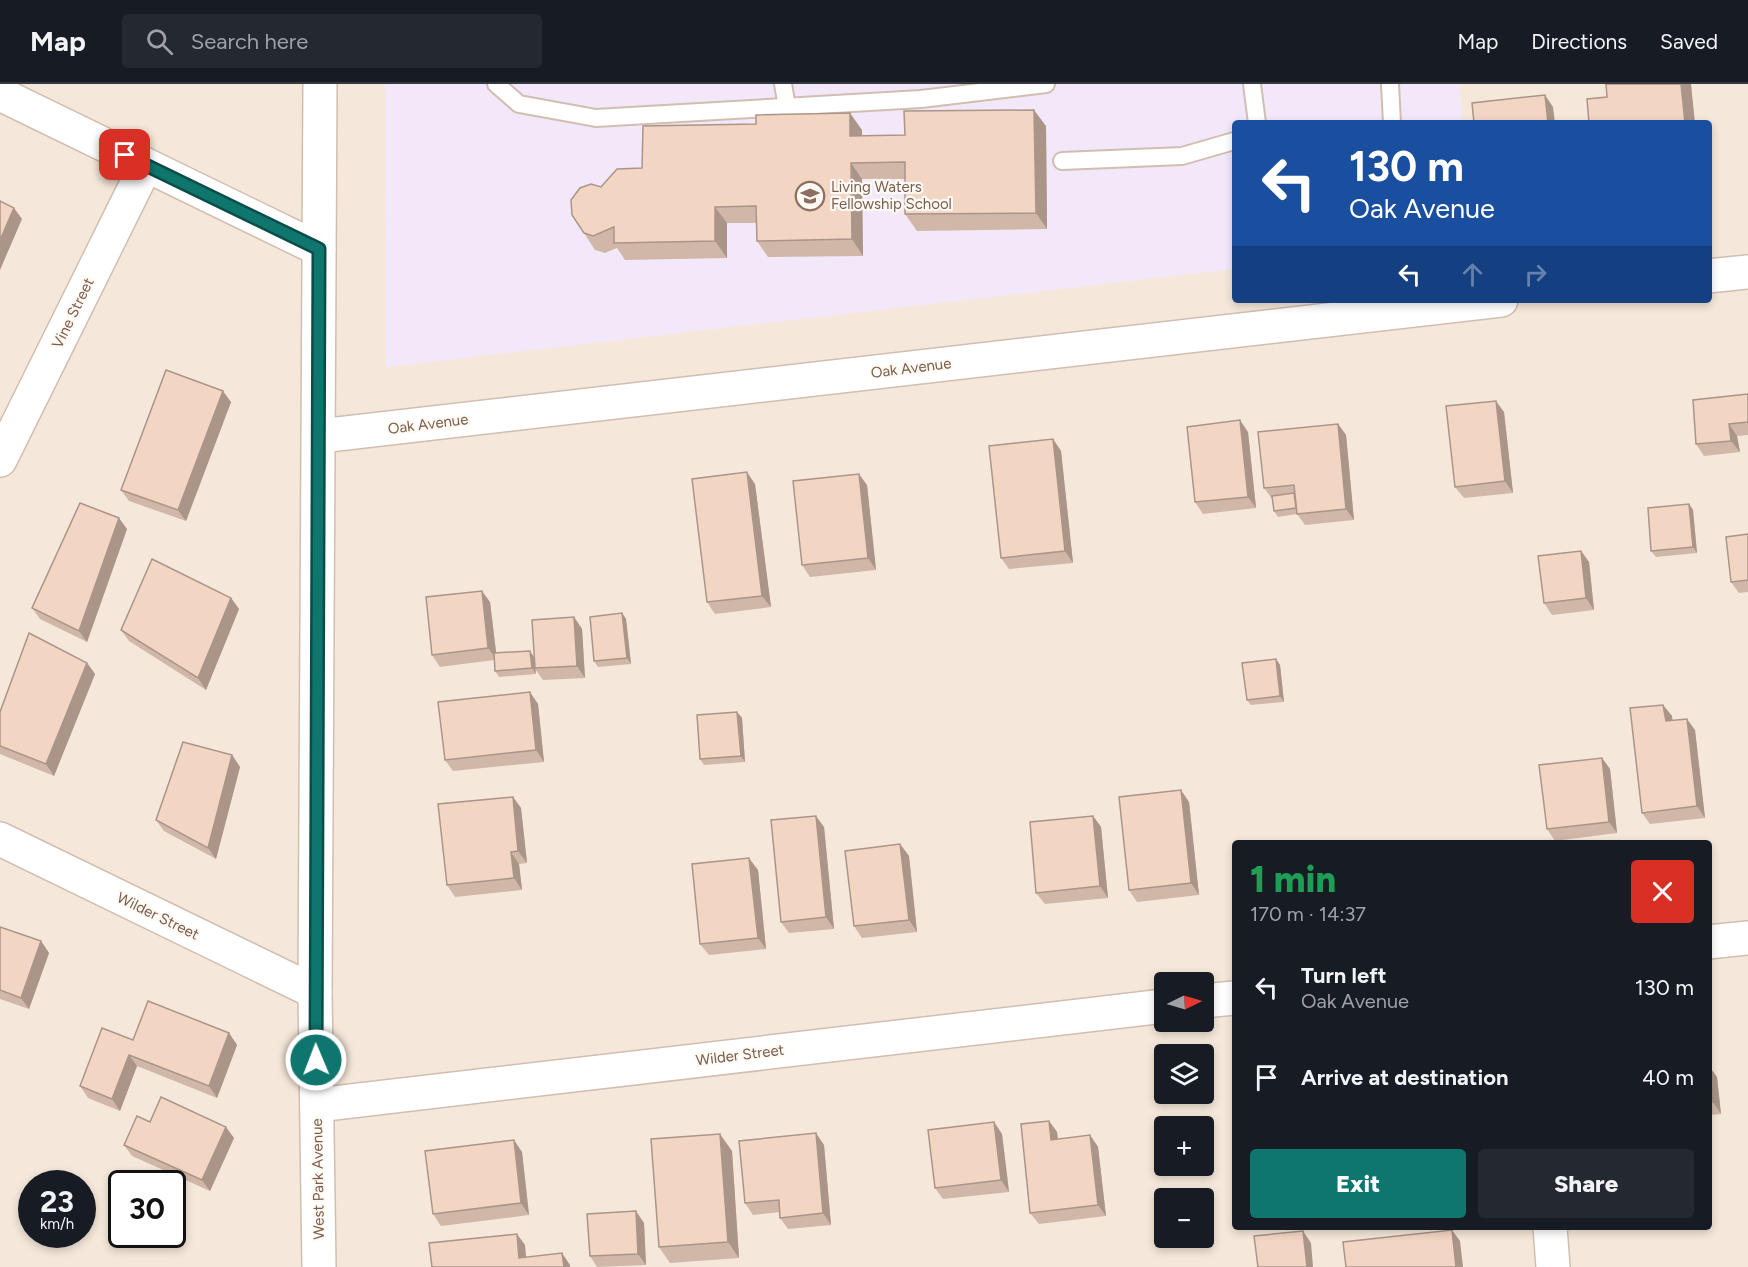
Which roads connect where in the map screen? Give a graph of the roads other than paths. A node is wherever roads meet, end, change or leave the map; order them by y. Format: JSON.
{"nodes":[{"id":1,"x":320,"y":84,"type":"edge"},
{"id":2,"x":496,"y":84,"type":"edge"},
{"id":3,"x":783,"y":84,"type":"edge"},
{"id":4,"x":1046,"y":84,"type":"edge"},
{"id":5,"x":1252,"y":84,"type":"edge"},
{"id":6,"x":1390,"y":84,"type":"edge"},
{"id":7,"x":0,"y":94,"type":"edge"},
{"id":8,"x":787,"y":107,"type":"junction"},
{"id":9,"x":1257,"y":120,"type":"edge"},
{"id":10,"x":1392,"y":120,"type":"edge"},
{"id":11,"x":1232,"y":142,"type":"edge"},
{"id":12,"x":1062,"y":161,"type":"dead end"},
{"id":13,"x":146,"y":165,"type":"junction"},
{"id":14,"x":319,"y":249,"type":"junction"},
{"id":15,"x":1748,"y":272,"type":"edge"},
{"id":16,"x":1712,"y":276,"type":"edge"},
{"id":17,"x":1476,"y":303,"type":"edge"},
{"id":18,"x":320,"y":436,"type":"junction"},
{"id":19,"x":0,"y":460,"type":"edge"},
{"id":20,"x":0,"y":839,"type":"edge"},
{"id":21,"x":1748,"y":938,"type":"edge"},
{"id":22,"x":1712,"y":942,"type":"edge"},
{"id":23,"x":315,"y":992,"type":"junction"},
{"id":24,"x":1232,"y":998,"type":"edge"},
{"id":25,"x":1214,"y":1000,"type":"edge"},
{"id":26,"x":1154,"y":1007,"type":"edge"},
{"id":27,"x":317,"y":1105,"type":"junction"},
{"id":28,"x":1550,"y":1230,"type":"edge"},
{"id":29,"x":319,"y":1267,"type":"edge"},
{"id":30,"x":1553,"y":1267,"type":"edge"}],
"edges":[{"from":1,"to":14,"type":"street","name":"West Park Avenue"},
{"from":2,"to":8,"type":"lane"},
{"from":3,"to":8,"type":"lane"},
{"from":4,"to":8,"type":"lane"},
{"from":5,"to":9,"type":"lane"},
{"from":6,"to":10,"type":"lane"},
{"from":7,"to":13,"type":"street"},
{"from":11,"to":12,"type":"lane"},
{"from":13,"to":14,"type":"street"},
{"from":13,"to":19,"type":"street","name":"Vine Street"},
{"from":14,"to":18,"type":"street","name":"West Park Avenue"},
{"from":15,"to":16,"type":"street"},
{"from":17,"to":18,"type":"street","name":"Oak Avenue"},
{"from":18,"to":23,"type":"street","name":"West Park Avenue"},
{"from":20,"to":23,"type":"street","name":"Wilder Street"},
{"from":21,"to":22,"type":"street"},
{"from":23,"to":27,"type":"street","name":"West Park Avenue"},
{"from":24,"to":25,"type":"street"},
{"from":26,"to":27,"type":"street","name":"Wilder Street"},
{"from":27,"to":29,"type":"street","name":"West Park Avenue"},
{"from":28,"to":30,"type":"street"}]}
